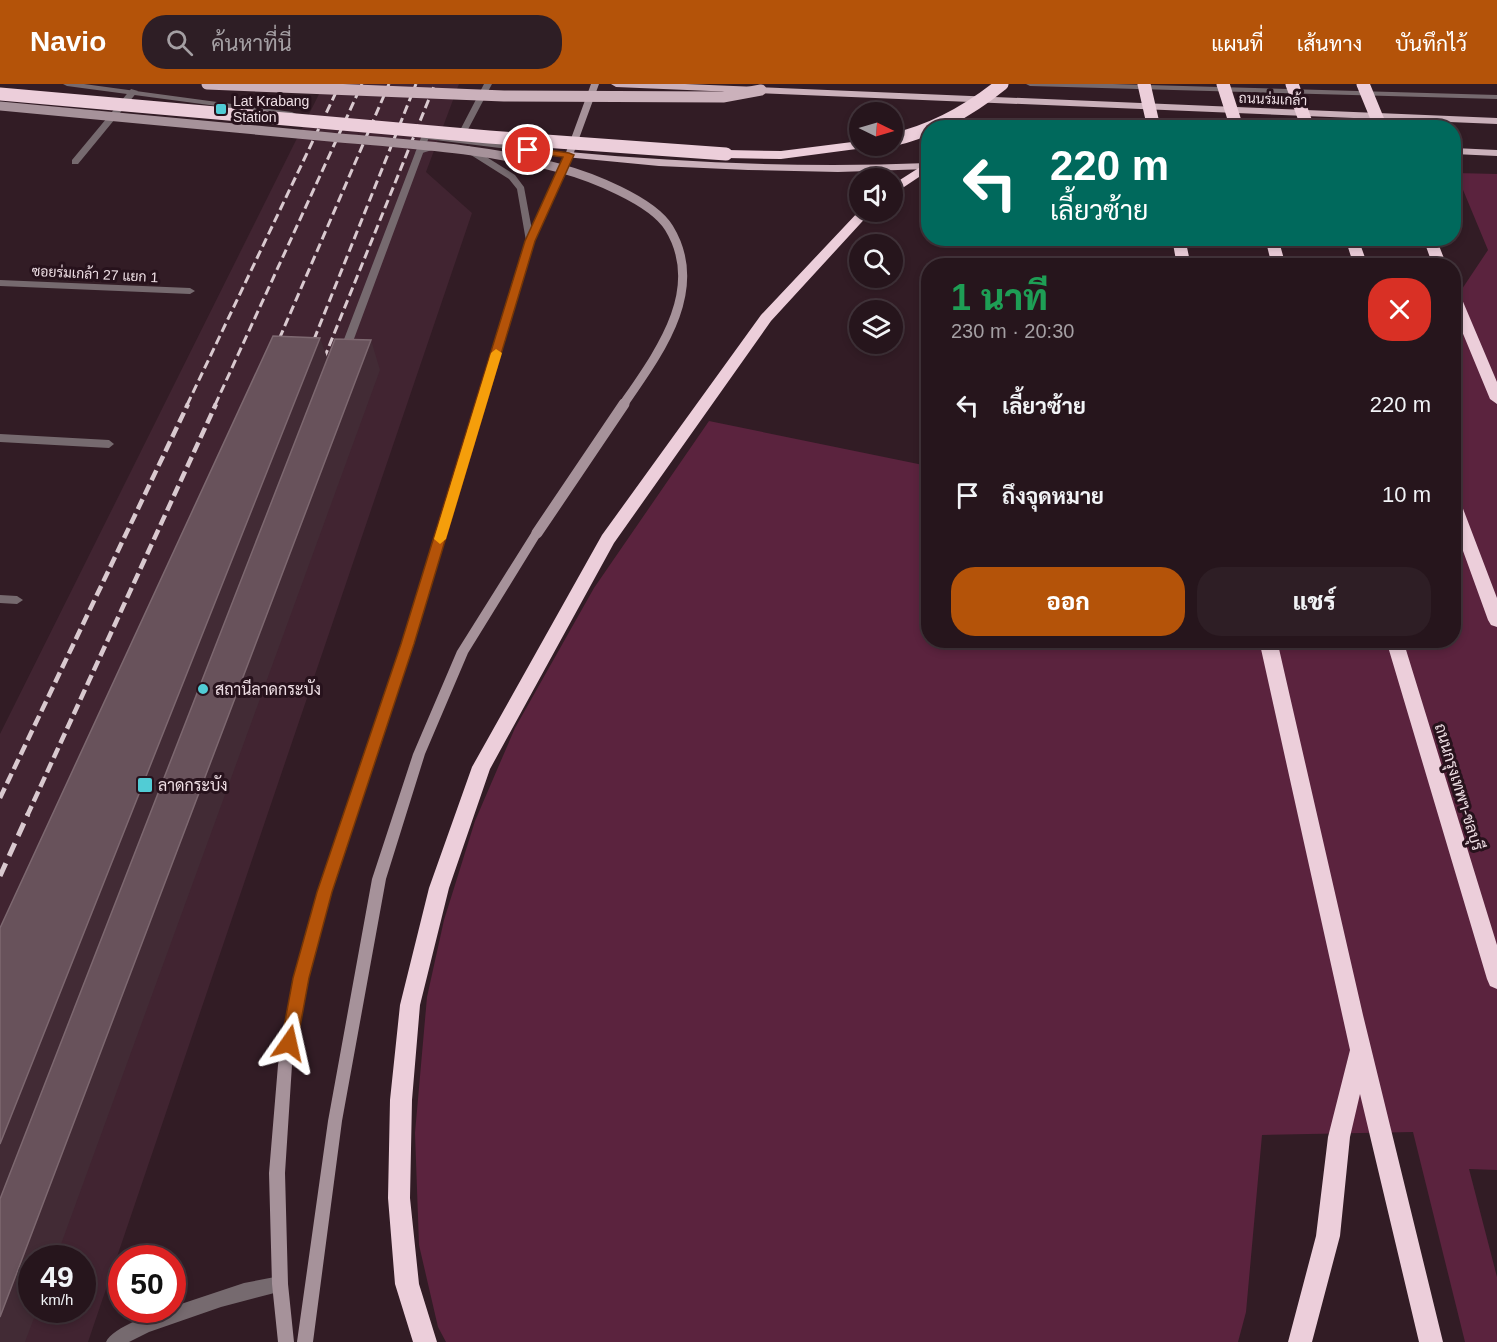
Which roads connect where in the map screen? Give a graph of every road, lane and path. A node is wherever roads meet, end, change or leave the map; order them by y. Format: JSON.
{"nodes":[{"id":1,"x":67,"y":84,"type":"edge"},
{"id":2,"x":207,"y":84,"type":"edge"},
{"id":3,"x":488,"y":84,"type":"edge"},
{"id":4,"x":595,"y":84,"type":"edge"},
{"id":5,"x":616,"y":84,"type":"edge"},
{"id":6,"x":1002,"y":84,"type":"edge"},
{"id":7,"x":1030,"y":84,"type":"edge"},
{"id":8,"x":1144,"y":84,"type":"edge"},
{"id":9,"x":1223,"y":84,"type":"edge"},
{"id":10,"x":1292,"y":84,"type":"edge"},
{"id":11,"x":1363,"y":84,"type":"edge"},
{"id":12,"x":761,"y":90,"type":"junction"},
{"id":13,"x":134,"y":92,"type":"junction"},
{"id":14,"x":0,"y":94,"type":"edge"},
{"id":15,"x":1497,"y":97,"type":"edge"},
{"id":16,"x":0,"y":106,"type":"edge"},
{"id":17,"x":943,"y":120,"type":"edge"},
{"id":18,"x":1152,"y":120,"type":"edge"},
{"id":19,"x":1234,"y":120,"type":"edge"},
{"id":20,"x":1305,"y":120,"type":"edge"},
{"id":21,"x":1378,"y":120,"type":"edge"},
{"id":22,"x":1497,"y":121,"type":"edge"},
{"id":23,"x":921,"y":129,"type":"edge"},
{"id":24,"x":903,"y":136,"type":"edge"},
{"id":25,"x":425,"y":137,"type":"junction"},
{"id":26,"x":458,"y":142,"type":"junction"},
{"id":27,"x":849,"y":146,"type":"edge"},
{"id":28,"x":1461,"y":151,"type":"edge"},
{"id":29,"x":419,"y":153,"type":"junction"},
{"id":30,"x":1497,"y":153,"type":"edge"},
{"id":31,"x":569,"y":155,"type":"junction"},
{"id":32,"x":75,"y":162,"type":"dead end"},
{"id":33,"x":921,"y":166,"type":"edge"},
{"id":34,"x":921,"y":171,"type":"edge"},
{"id":35,"x":903,"y":183,"type":"edge"},
{"id":36,"x":856,"y":222,"type":"edge"},
{"id":37,"x":530,"y":241,"type":"junction"},
{"id":38,"x":0,"y":283,"type":"edge"},
{"id":39,"x":189,"y":291,"type":"dead end"},
{"id":40,"x":1461,"y":314,"type":"edge"},
{"id":41,"x":338,"y":366,"type":"edge"},
{"id":42,"x":1497,"y":399,"type":"edge"},
{"id":43,"x":0,"y":438,"type":"edge"},
{"id":44,"x":109,"y":444,"type":"dead end"},
{"id":45,"x":1461,"y":525,"type":"edge"},
{"id":46,"x":0,"y":599,"type":"edge"},
{"id":47,"x":17,"y":600,"type":"dead end"},
{"id":48,"x":1497,"y":620,"type":"edge"},
{"id":49,"x":1270,"y":648,"type":"edge"},
{"id":50,"x":1396,"y":648,"type":"edge"},
{"id":51,"x":1497,"y":979,"type":"edge"},
{"id":52,"x":1360,"y":1048,"type":"junction"},
{"id":53,"x":280,"y":1284,"type":"junction"},
{"id":54,"x":114,"y":1342,"type":"edge"},
{"id":55,"x":286,"y":1342,"type":"edge"},
{"id":56,"x":305,"y":1342,"type":"edge"},
{"id":57,"x":425,"y":1342,"type":"edge"},
{"id":58,"x":1300,"y":1342,"type":"edge"},
{"id":59,"x":1431,"y":1342,"type":"edge"}],
"edges":[{"from":1,"to":13,"type":"street"},
{"from":2,"to":12,"type":"main road","name":"ถนนร่มเกล้า","bridge":true},
{"from":3,"to":26,"type":"street"},
{"from":4,"to":31,"type":"main road"},
{"from":5,"to":12,"type":"main road","name":"ถนนร่มเกล้า","bridge":true},
{"from":6,"to":17,"type":"highway","bridge":true},
{"from":7,"to":15,"type":"street"},
{"from":8,"to":18,"type":"highway","bridge":true},
{"from":9,"to":19,"type":"highway","bridge":true},
{"from":10,"to":20,"type":"highway","bridge":true},
{"from":11,"to":21,"type":"highway","bridge":true},
{"from":12,"to":22,"type":"main road","name":"ถนนร่มเกล้า","bridge":true},
{"from":13,"to":25,"type":"street"},
{"from":13,"to":32,"type":"street"},
{"from":14,"to":27,"type":"highway","bridge":true},
{"from":16,"to":56,"type":"main road","bridge":true},
{"from":23,"to":24,"type":"highway","bridge":true},
{"from":25,"to":26,"type":"street"},
{"from":25,"to":29,"type":"street"},
{"from":26,"to":29,"type":"street"},
{"from":26,"to":31,"type":"street"},
{"from":26,"to":37,"type":"street"},
{"from":28,"to":30,"type":"main road"},
{"from":29,"to":41,"type":"street"},
{"from":31,"to":33,"type":"main road"},
{"from":31,"to":37,"type":"main road"},
{"from":34,"to":35,"type":"highway"},
{"from":36,"to":57,"type":"highway"},
{"from":37,"to":53,"type":"main road"},
{"from":38,"to":39,"type":"street","name":"ซอยร่มเกล้า 27 แยก 1"},
{"from":40,"to":42,"type":"highway"},
{"from":43,"to":44,"type":"street"},
{"from":45,"to":48,"type":"highway"},
{"from":46,"to":47,"type":"street"},
{"from":49,"to":52,"type":"highway"},
{"from":50,"to":51,"type":"highway","name":"ถนนกรุงเทพฯ-ชลบุรี"},
{"from":52,"to":58,"type":"highway"},
{"from":52,"to":59,"type":"highway"},
{"from":53,"to":54,"type":"street"},
{"from":53,"to":55,"type":"main road"}]}
